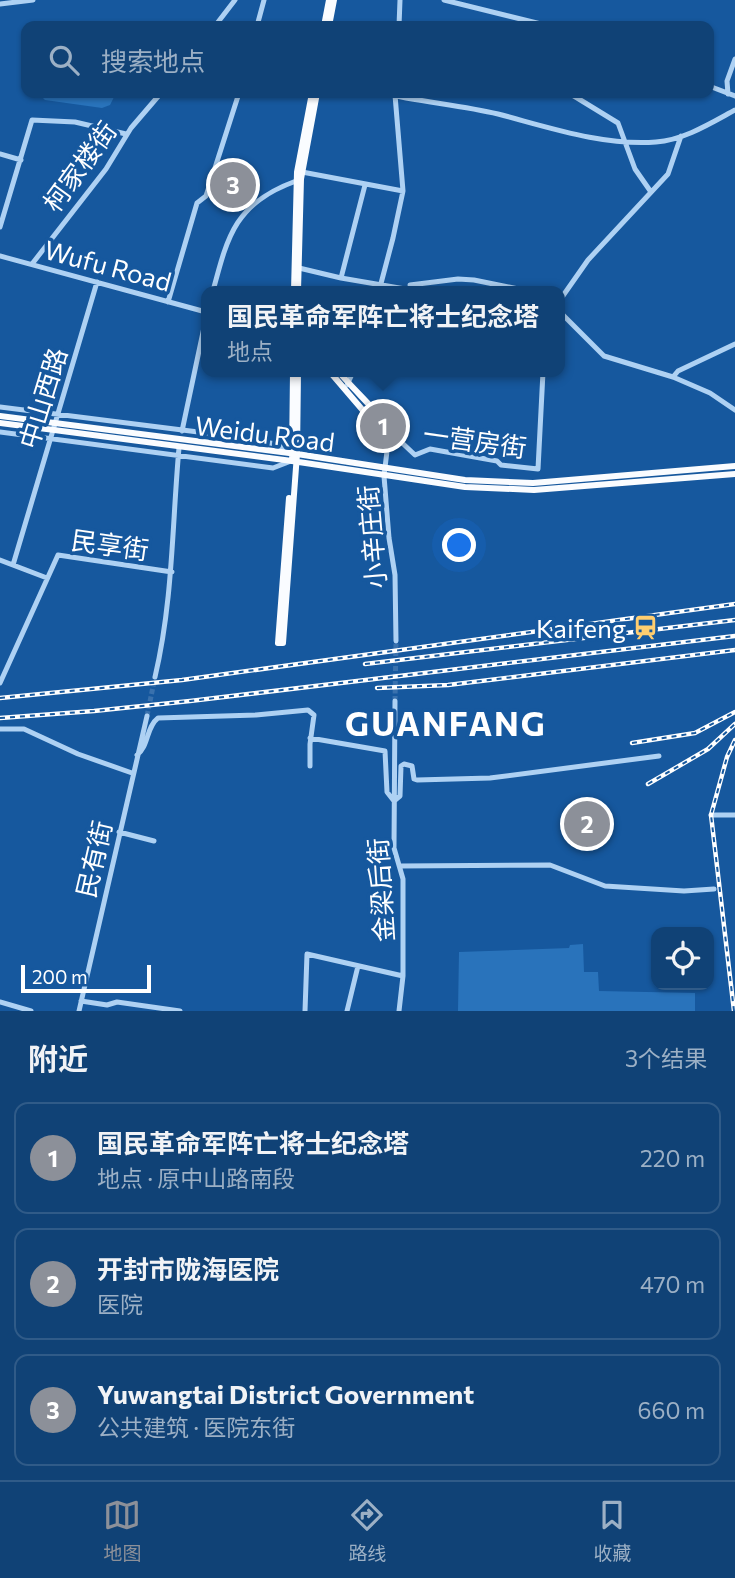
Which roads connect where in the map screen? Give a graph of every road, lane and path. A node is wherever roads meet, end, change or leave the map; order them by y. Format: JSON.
{"nodes":[{"id":1,"x":33,"y":0,"type":"edge"},
{"id":2,"x":235,"y":0,"type":"edge"},
{"id":3,"x":264,"y":0,"type":"edge"},
{"id":4,"x":332,"y":0,"type":"edge"},
{"id":5,"x":400,"y":0,"type":"edge"},
{"id":6,"x":444,"y":0,"type":"edge"},
{"id":7,"x":0,"y":4,"type":"edge"},
{"id":8,"x":517,"y":17,"type":"junction"},
{"id":9,"x":219,"y":21,"type":"edge"},
{"id":10,"x":258,"y":21,"type":"edge"},
{"id":11,"x":328,"y":21,"type":"edge"},
{"id":12,"x":399,"y":21,"type":"edge"},
{"id":13,"x":517,"y":21,"type":"edge"},
{"id":14,"x":532,"y":21,"type":"edge"},
{"id":15,"x":735,"y":60,"type":"edge"},
{"id":16,"x":714,"y":88,"type":"edge"},
{"id":17,"x":727,"y":93,"type":"junction"},
{"id":18,"x":735,"y":96,"type":"edge"},
{"id":19,"x":157,"y":98,"type":"edge"},
{"id":20,"x":237,"y":98,"type":"edge"},
{"id":21,"x":313,"y":98,"type":"edge"},
{"id":22,"x":313,"y":98,"type":"edge"},
{"id":23,"x":395,"y":98,"type":"edge"},
{"id":24,"x":415,"y":98,"type":"edge"},
{"id":25,"x":577,"y":98,"type":"edge"},
{"id":26,"x":735,"y":110,"type":"edge"},
{"id":27,"x":126,"y":134,"type":"junction"},
{"id":28,"x":681,"y":136,"type":"junction"},
{"id":29,"x":624,"y":140,"type":"junction"},
{"id":30,"x":0,"y":154,"type":"edge"},
{"id":31,"x":21,"y":160,"type":"junction"},
{"id":32,"x":302,"y":173,"type":"junction"},
{"id":33,"x":296,"y":181,"type":"junction"},
{"id":34,"x":365,"y":185,"type":"junction"},
{"id":35,"x":402,"y":192,"type":"junction"},
{"id":36,"x":651,"y":192,"type":"junction"},
{"id":37,"x":0,"y":227,"type":"edge"},
{"id":38,"x":0,"y":256,"type":"edge"},
{"id":39,"x":32,"y":264,"type":"junction"},
{"id":40,"x":299,"y":268,"type":"junction"},
{"id":41,"x":341,"y":278,"type":"junction"},
{"id":42,"x":97,"y":282,"type":"junction"},
{"id":43,"x":214,"y":286,"type":"edge"},
{"id":44,"x":296,"y":286,"type":"edge"},
{"id":45,"x":297,"y":286,"type":"edge"},
{"id":46,"x":372,"y":286,"type":"edge"},
{"id":47,"x":380,"y":286,"type":"edge"},
{"id":48,"x":416,"y":286,"type":"edge"},
{"id":49,"x":503,"y":286,"type":"edge"},
{"id":50,"x":565,"y":293,"type":"edge"},
{"id":51,"x":168,"y":302,"type":"junction"},
{"id":52,"x":201,"y":311,"type":"edge"},
{"id":53,"x":565,"y":317,"type":"edge"},
{"id":54,"x":201,"y":341,"type":"edge"},
{"id":55,"x":735,"y":344,"type":"edge"},
{"id":56,"x":296,"y":377,"type":"edge"},
{"id":57,"x":335,"y":377,"type":"edge"},
{"id":58,"x":341,"y":377,"type":"edge"},
{"id":59,"x":351,"y":377,"type":"edge"},
{"id":60,"x":543,"y":377,"type":"edge"},
{"id":61,"x":673,"y":377,"type":"junction"},
{"id":62,"x":346,"y":387,"type":"junction"},
{"id":63,"x":0,"y":407,"type":"edge"},
{"id":64,"x":735,"y":410,"type":"edge"},
{"id":65,"x":58,"y":415,"type":"junction"},
{"id":66,"x":0,"y":416,"type":"edge"},
{"id":67,"x":0,"y":423,"type":"edge"},
{"id":68,"x":54,"y":427,"type":"junction"},
{"id":69,"x":182,"y":430,"type":"junction"},
{"id":70,"x":0,"y":432,"type":"edge"},
{"id":71,"x":396,"y":437,"type":"junction"},
{"id":72,"x":50,"y":439,"type":"junction"},
{"id":73,"x":179,"y":444,"type":"junction"},
{"id":74,"x":178,"y":457,"type":"junction"},
{"id":75,"x":294,"y":457,"type":"junction"},
{"id":76,"x":735,"y":466,"type":"edge"},
{"id":77,"x":384,"y":472,"type":"junction"},
{"id":78,"x":735,"y":474,"type":"edge"},
{"id":79,"x":0,"y":560,"type":"edge"},
{"id":80,"x":13,"y":565,"type":"junction"},
{"id":81,"x":172,"y":572,"type":"junction"},
{"id":82,"x":47,"y":578,"type":"junction"},
{"id":83,"x":396,"y":641,"type":"tunnel mouth"},
{"id":84,"x":155,"y":677,"type":"tunnel mouth"},
{"id":85,"x":0,"y":683,"type":"edge"},
{"id":86,"x":395,"y":701,"type":"tunnel mouth"},
{"id":87,"x":147,"y":716,"type":"tunnel mouth"},
{"id":88,"x":0,"y":729,"type":"edge"},
{"id":89,"x":310,"y":738,"type":"junction"},
{"id":90,"x":137,"y":755,"type":"junction"},
{"id":91,"x":659,"y":756,"type":"dead end"},
{"id":92,"x":310,"y":766,"type":"dead end"},
{"id":93,"x":132,"y":773,"type":"junction"},
{"id":94,"x":394,"y":801,"type":"junction"},
{"id":95,"x":712,"y":815,"type":"dead end"},
{"id":96,"x":735,"y":815,"type":"edge"},
{"id":97,"x":119,"y":832,"type":"junction"},
{"id":98,"x":154,"y":842,"type":"dead end"},
{"id":99,"x":400,"y":866,"type":"junction"},
{"id":100,"x":714,"y":889,"type":"dead end"},
{"id":101,"x":358,"y":966,"type":"junction"},
{"id":102,"x":403,"y":976,"type":"junction"},
{"id":103,"x":81,"y":1001,"type":"junction"},
{"id":104,"x":0,"y":1002,"type":"edge"},
{"id":105,"x":31,"y":1011,"type":"edge"},
{"id":106,"x":79,"y":1011,"type":"edge"},
{"id":107,"x":180,"y":1011,"type":"edge"},
{"id":108,"x":305,"y":1011,"type":"edge"},
{"id":109,"x":348,"y":1011,"type":"edge"},
{"id":110,"x":399,"y":1011,"type":"edge"}],
"edges":[{"from":1,"to":7,"type":"street"},
{"from":2,"to":9,"type":"street"},
{"from":3,"to":10,"type":"street"},
{"from":4,"to":11,"type":"main road"},
{"from":5,"to":12,"type":"street"},
{"from":6,"to":8,"type":"street"},
{"from":8,"to":13,"type":"street"},
{"from":8,"to":14,"type":"street"},
{"from":15,"to":17,"type":"street"},
{"from":16,"to":17,"type":"street"},
{"from":17,"to":18,"type":"street"},
{"from":19,"to":27,"type":"street","name":"柯家楼街"},
{"from":20,"to":51,"type":"street"},
{"from":21,"to":32,"type":"main road"},
{"from":22,"to":33,"type":"main road"},
{"from":23,"to":35,"type":"street"},
{"from":24,"to":29,"type":"street"},
{"from":25,"to":29,"type":"street"},
{"from":26,"to":28,"type":"street"},
{"from":27,"to":31,"type":"street"},
{"from":27,"to":39,"type":"street","name":"柯家楼街"},
{"from":28,"to":29,"type":"street"},
{"from":28,"to":36,"type":"street"},
{"from":29,"to":36,"type":"street"},
{"from":30,"to":31,"type":"street"},
{"from":31,"to":37,"type":"street"},
{"from":32,"to":34,"type":"street"},
{"from":32,"to":40,"type":"main road"},
{"from":33,"to":43,"type":"street"},
{"from":33,"to":44,"type":"main road"},
{"from":34,"to":35,"type":"street"},
{"from":34,"to":41,"type":"street"},
{"from":35,"to":47,"type":"street"},
{"from":36,"to":50,"type":"street"},
{"from":38,"to":39,"type":"street","name":"Wufu Road"},
{"from":39,"to":42,"type":"street","name":"Wufu Road"},
{"from":40,"to":41,"type":"street"},
{"from":40,"to":45,"type":"main road"},
{"from":41,"to":46,"type":"street"},
{"from":42,"to":51,"type":"street","name":"Wufu Road"},
{"from":42,"to":65,"type":"street","name":"中山西路"},
{"from":48,"to":49,"type":"street"},
{"from":51,"to":52,"type":"street","name":"Wufu Road"},
{"from":53,"to":61,"type":"street"},
{"from":54,"to":69,"type":"street"},
{"from":55,"to":61,"type":"street"},
{"from":56,"to":75,"type":"main road"},
{"from":57,"to":62,"type":"main road"},
{"from":58,"to":62,"type":"main road"},
{"from":59,"to":62,"type":"street"},
{"from":60,"to":71,"type":"street","name":"一营房街"},
{"from":61,"to":64,"type":"street"},
{"from":62,"to":71,"type":"main road"},
{"from":63,"to":65,"type":"street"},
{"from":65,"to":68,"type":"street","name":"中山西路"},
{"from":65,"to":69,"type":"street"},
{"from":66,"to":68,"type":"main road","name":"Weidu Road"},
{"from":67,"to":68,"type":"main road","name":"Weidu Road"},
{"from":68,"to":72,"type":"street","name":"中山西路"},
{"from":68,"to":73,"type":"main road","name":"Weidu Road"},
{"from":69,"to":73,"type":"street"},
{"from":69,"to":75,"type":"street"},
{"from":70,"to":72,"type":"street"},
{"from":71,"to":77,"type":"street","name":"小辛庄街"},
{"from":72,"to":74,"type":"street"},
{"from":72,"to":80,"type":"street","name":"中山西路"},
{"from":73,"to":74,"type":"street"},
{"from":73,"to":75,"type":"main road","name":"Weidu Road"},
{"from":74,"to":75,"type":"street"},
{"from":74,"to":81,"type":"street"},
{"from":75,"to":75,"type":"main road"},
{"from":75,"to":77,"type":"main road","name":"Weidu Road"},
{"from":76,"to":77,"type":"main road","name":"Weidu Road"},
{"from":77,"to":78,"type":"main road","name":"Weidu Road"},
{"from":77,"to":83,"type":"street","name":"小辛庄街"},
{"from":79,"to":80,"type":"street"},
{"from":80,"to":82,"type":"street"},
{"from":81,"to":82,"type":"street","name":"民享街"},
{"from":81,"to":84,"type":"street"},
{"from":82,"to":85,"type":"street","name":"民享街"},
{"from":86,"to":94,"type":"street"},
{"from":87,"to":90,"type":"street","name":"民有街"},
{"from":88,"to":93,"type":"street"},
{"from":89,"to":90,"type":"street"},
{"from":89,"to":92,"type":"street"},
{"from":89,"to":94,"type":"street"},
{"from":90,"to":93,"type":"street","name":"民有街"},
{"from":91,"to":94,"type":"street"},
{"from":93,"to":97,"type":"street","name":"民有街"},
{"from":94,"to":99,"type":"street","name":"金梁后街"},
{"from":95,"to":96,"type":"street"},
{"from":97,"to":98,"type":"street"},
{"from":97,"to":103,"type":"street","name":"民有街"},
{"from":99,"to":100,"type":"street"},
{"from":99,"to":102,"type":"street","name":"金梁后街"},
{"from":101,"to":102,"type":"street"},
{"from":101,"to":108,"type":"street"},
{"from":101,"to":109,"type":"street"},
{"from":102,"to":110,"type":"street","name":"金梁后街"},
{"from":103,"to":106,"type":"street","name":"民有街"},
{"from":103,"to":107,"type":"street"},
{"from":104,"to":105,"type":"street"}]}
